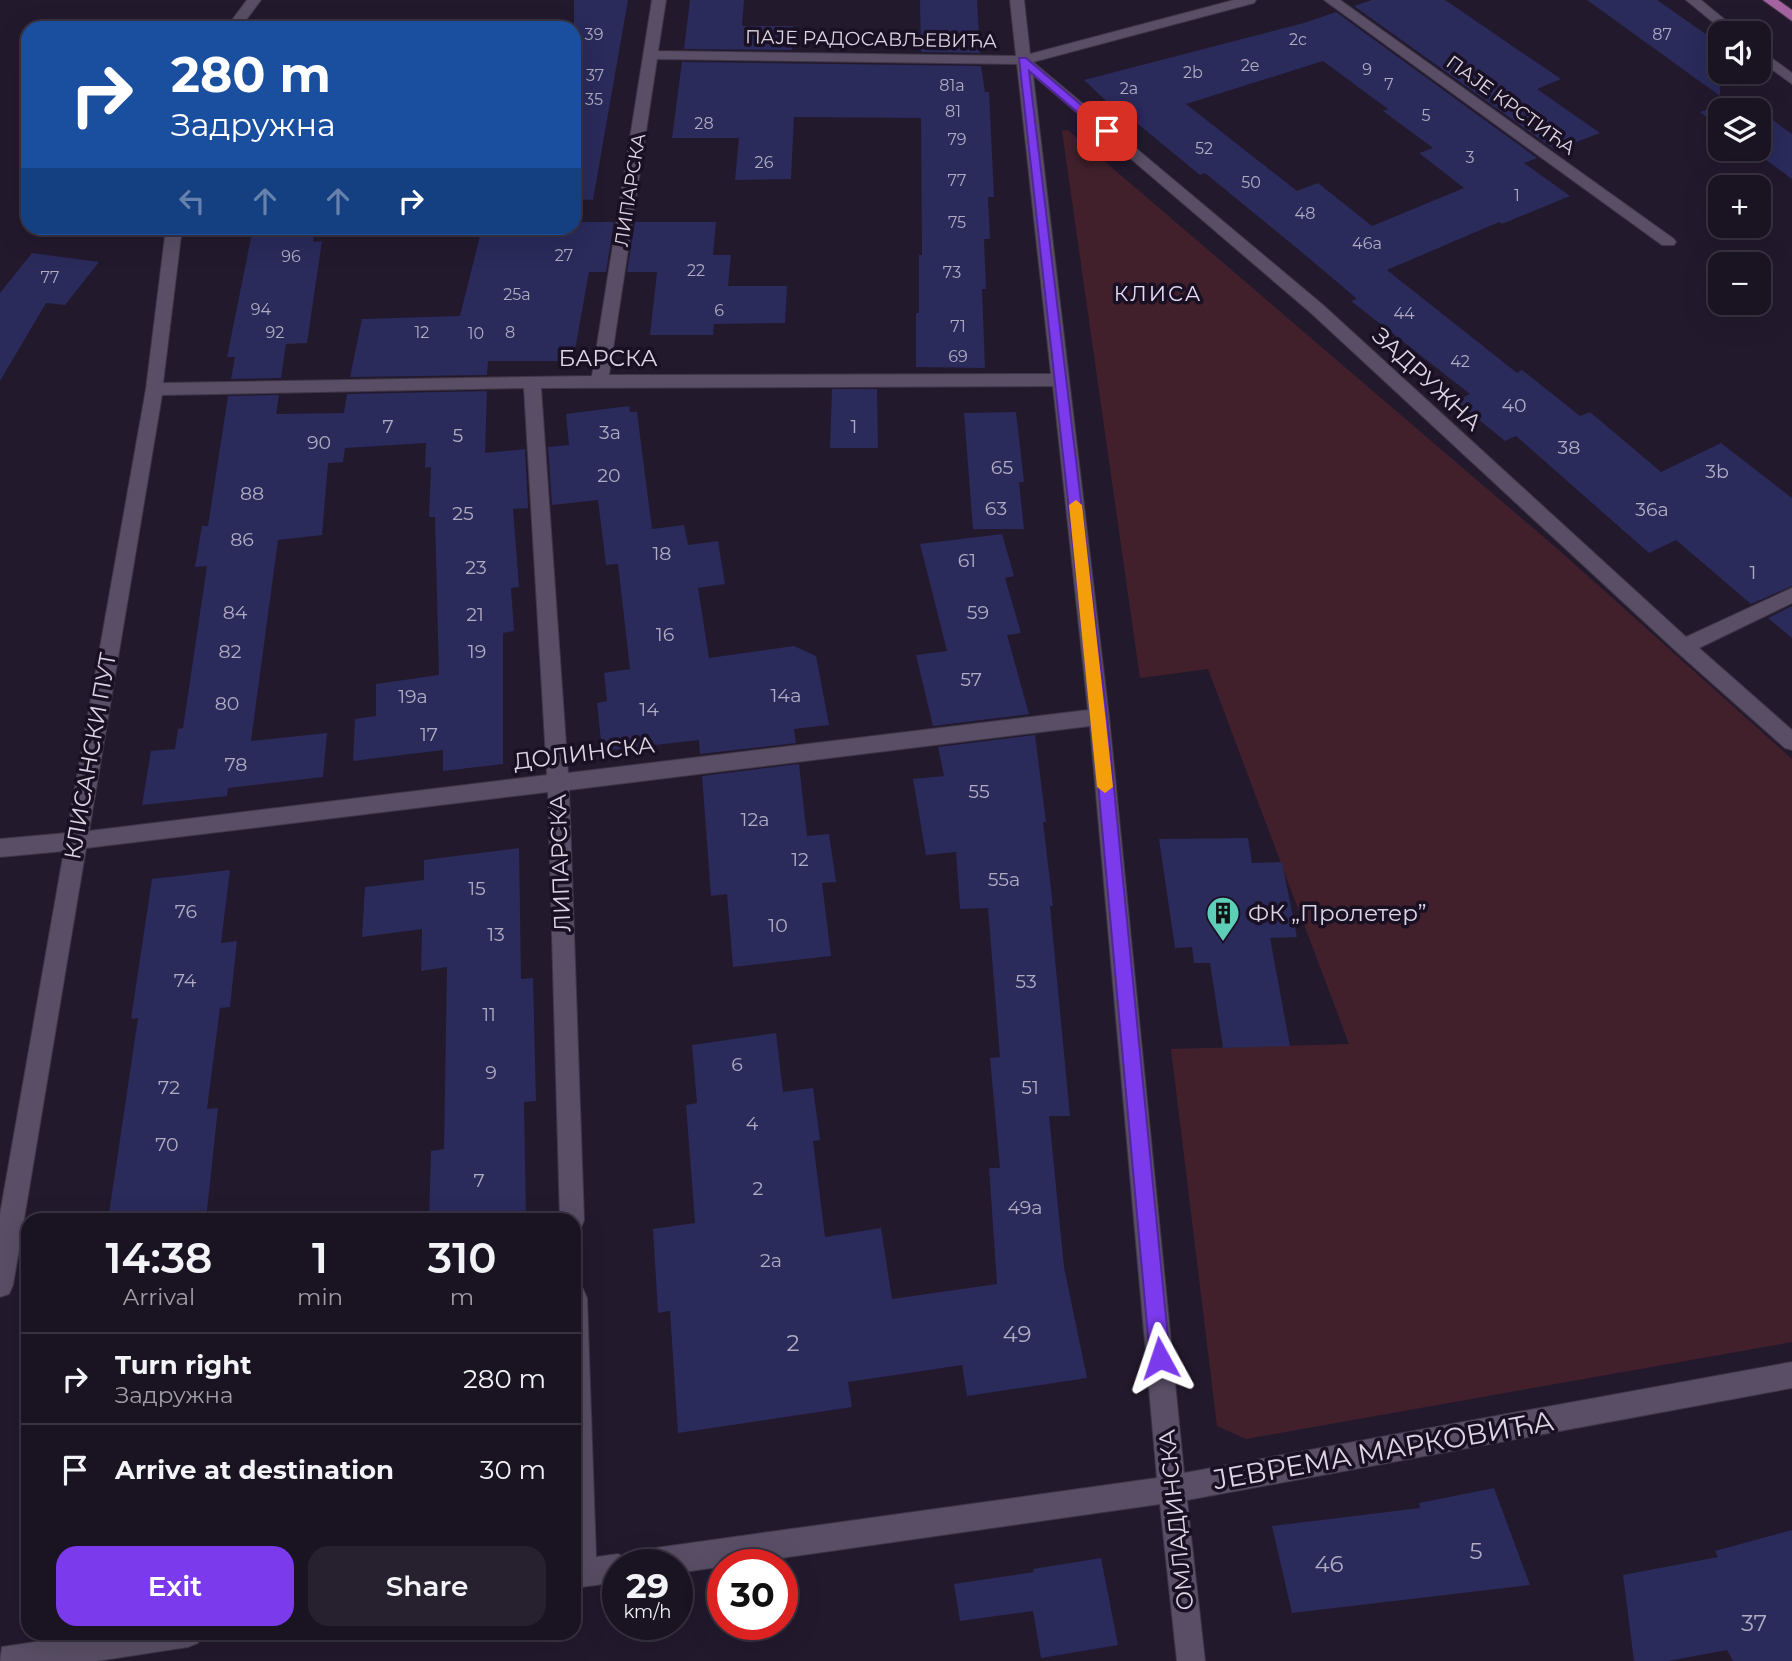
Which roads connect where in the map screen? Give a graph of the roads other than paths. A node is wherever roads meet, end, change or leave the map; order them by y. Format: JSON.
{"nodes":[{"id":1,"x":254,"y":0,"type":"edge"},
{"id":2,"x":659,"y":0,"type":"edge"},
{"id":3,"x":1017,"y":0,"type":"edge"},
{"id":4,"x":1249,"y":0,"type":"edge"},
{"id":5,"x":1331,"y":0,"type":"edge"},
{"id":6,"x":1693,"y":0,"type":"edge"},
{"id":7,"x":1770,"y":0,"type":"edge"},
{"id":8,"x":1792,"y":17,"type":"edge"},
{"id":9,"x":238,"y":21,"type":"edge"},
{"id":10,"x":1719,"y":21,"type":"edge"},
{"id":11,"x":652,"y":55,"type":"junction"},
{"id":12,"x":1023,"y":60,"type":"junction"},
{"id":13,"x":1771,"y":63,"type":"edge"},
{"id":14,"x":1792,"y":80,"type":"edge"},
{"id":15,"x":173,"y":235,"type":"edge"},
{"id":16,"x":1668,"y":242,"type":"dead end"},
{"id":17,"x":1061,"y":380,"type":"junction"},
{"id":18,"x":600,"y":381,"type":"junction"},
{"id":19,"x":532,"y":382,"type":"junction"},
{"id":20,"x":154,"y":389,"type":"junction"},
{"id":21,"x":1792,"y":595,"type":"edge"},
{"id":22,"x":1684,"y":647,"type":"junction"},
{"id":23,"x":1100,"y":717,"type":"junction"},
{"id":24,"x":1792,"y":742,"type":"edge"},
{"id":25,"x":558,"y":781,"type":"junction"},
{"id":26,"x":75,"y":841,"type":"junction"},
{"id":27,"x":0,"y":848,"type":"edge"},
{"id":28,"x":572,"y":1213,"type":"edge"},
{"id":29,"x":0,"y":1285,"type":"edge"},
{"id":30,"x":1792,"y":1374,"type":"edge"},
{"id":31,"x":1172,"y":1489,"type":"junction"},
{"id":32,"x":693,"y":1557,"type":"edge"},
{"id":33,"x":602,"y":1570,"type":"edge"},
{"id":34,"x":581,"y":1573,"type":"edge"},
{"id":35,"x":142,"y":1640,"type":"edge"},
{"id":36,"x":2,"y":1661,"type":"edge"},
{"id":37,"x":1192,"y":1661,"type":"edge"}],
"edges":[{"from":1,"to":9,"type":"street"},
{"from":2,"to":11,"type":"street","name":"ЛИПАРСКА"},
{"from":3,"to":12,"type":"street","name":"ОМЛАДИНСКА"},
{"from":4,"to":12,"type":"street","name":"ПАЈЕ РАДОСАВЉЕВИЋА"},
{"from":5,"to":16,"type":"street","name":"ПАЈЕ КРСТИЋА"},
{"from":6,"to":10,"type":"street"},
{"from":7,"to":8,"type":"main road"},
{"from":11,"to":12,"type":"street","name":"ПАЈЕ РАДОСАВЉЕВИЋА"},
{"from":11,"to":18,"type":"street","name":"ЛИПАРСКА"},
{"from":12,"to":17,"type":"street","name":"ОМЛАДИНСКА"},
{"from":12,"to":22,"type":"street","name":"ЗАДРУЖНА"},
{"from":13,"to":14,"type":"street"},
{"from":15,"to":20,"type":"street","name":"КЛИСАНСКИ ПУТ"},
{"from":17,"to":18,"type":"street","name":"БАРСКА"},
{"from":17,"to":23,"type":"street","name":"ОМЛАДИНСКА"},
{"from":18,"to":19,"type":"street","name":"БАРСКА"},
{"from":19,"to":20,"type":"street","name":"БАРСКА"},
{"from":19,"to":25,"type":"street","name":"ЛИПАРСКА"},
{"from":20,"to":26,"type":"street","name":"КЛИСАНСКИ ПУТ"},
{"from":21,"to":22,"type":"street"},
{"from":22,"to":24,"type":"street","name":"ЗАДРУЖНА"},
{"from":23,"to":25,"type":"street","name":"ДОЛИНСКА"},
{"from":23,"to":31,"type":"street","name":"ОМЛАДИНСКА"},
{"from":25,"to":26,"type":"street","name":"ДОЛИНСКА"},
{"from":25,"to":28,"type":"street","name":"ЛИПАРСКА"},
{"from":26,"to":27,"type":"street","name":"ДОЛИНСКА"},
{"from":26,"to":29,"type":"street","name":"КЛИСАНСКИ ПУТ"},
{"from":30,"to":31,"type":"street","name":"ЈЕВРЕМА МАРКОВИЋА"},
{"from":31,"to":32,"type":"street","name":"ЈЕВРЕМА МАРКОВИЋА"},
{"from":31,"to":37,"type":"street","name":"ОМЛАДИНСКА"},
{"from":33,"to":34,"type":"street"},
{"from":35,"to":36,"type":"street"}]}
